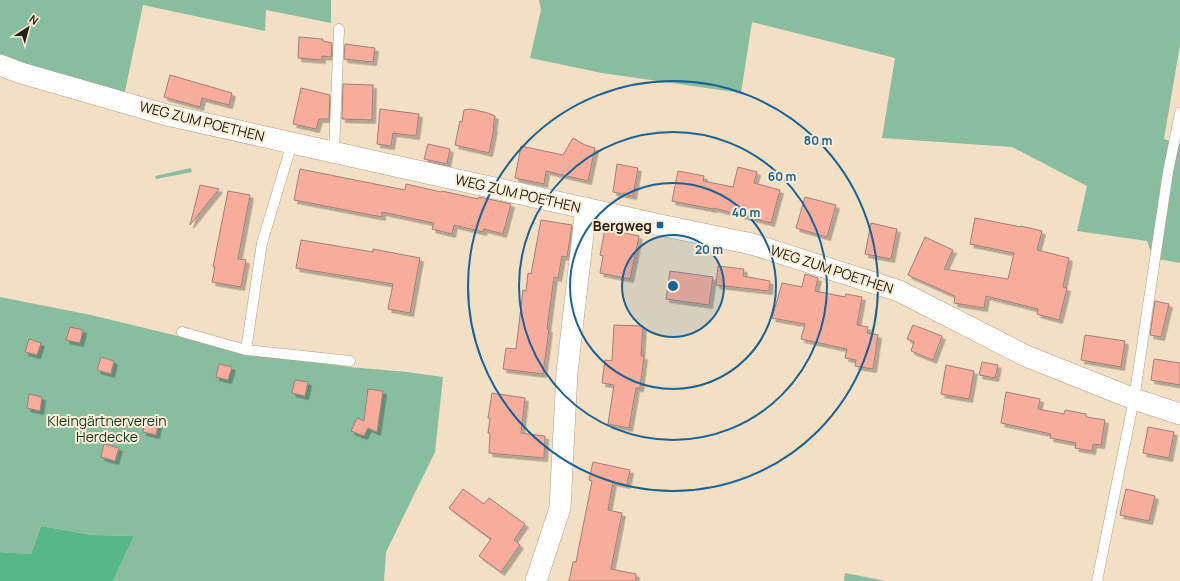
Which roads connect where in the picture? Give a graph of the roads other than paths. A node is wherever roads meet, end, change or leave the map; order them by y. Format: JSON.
{"nodes":[{"id":1,"x":340,"y":29,"type":"dead end"},
{"id":2,"x":0,"y":65,"type":"edge"},
{"id":3,"x":1180,"y":113,"type":"edge"},
{"id":4,"x":292,"y":143,"type":"junction"},
{"id":5,"x":1177,"y":143,"type":"edge"},
{"id":6,"x":334,"y":152,"type":"junction"},
{"id":7,"x":586,"y":208,"type":"junction"},
{"id":8,"x":182,"y":332,"type":"dead end"},
{"id":9,"x":246,"y":350,"type":"junction"},
{"id":10,"x":350,"y":361,"type":"dead end"},
{"id":11,"x":1134,"y":399,"type":"junction"},
{"id":12,"x":1180,"y":414,"type":"edge"},
{"id":13,"x":536,"y":581,"type":"edge"},
{"id":14,"x":1097,"y":581,"type":"edge"}],
"edges":[{"from":1,"to":6,"type":"lane"},
{"from":2,"to":4,"type":"street","name":"WEG ZUM POETHEN"},
{"from":3,"to":5,"type":"lane"},
{"from":4,"to":6,"type":"street","name":"WEG ZUM POETHEN"},
{"from":4,"to":9,"type":"lane"},
{"from":5,"to":11,"type":"lane"},
{"from":6,"to":7,"type":"street","name":"WEG ZUM POETHEN"},
{"from":7,"to":11,"type":"street","name":"WEG ZUM POETHEN"},
{"from":7,"to":13,"type":"street"},
{"from":8,"to":9,"type":"lane"},
{"from":9,"to":10,"type":"lane"},
{"from":11,"to":12,"type":"street","name":"WEG ZUM POETHEN"},
{"from":11,"to":14,"type":"lane"}]}
